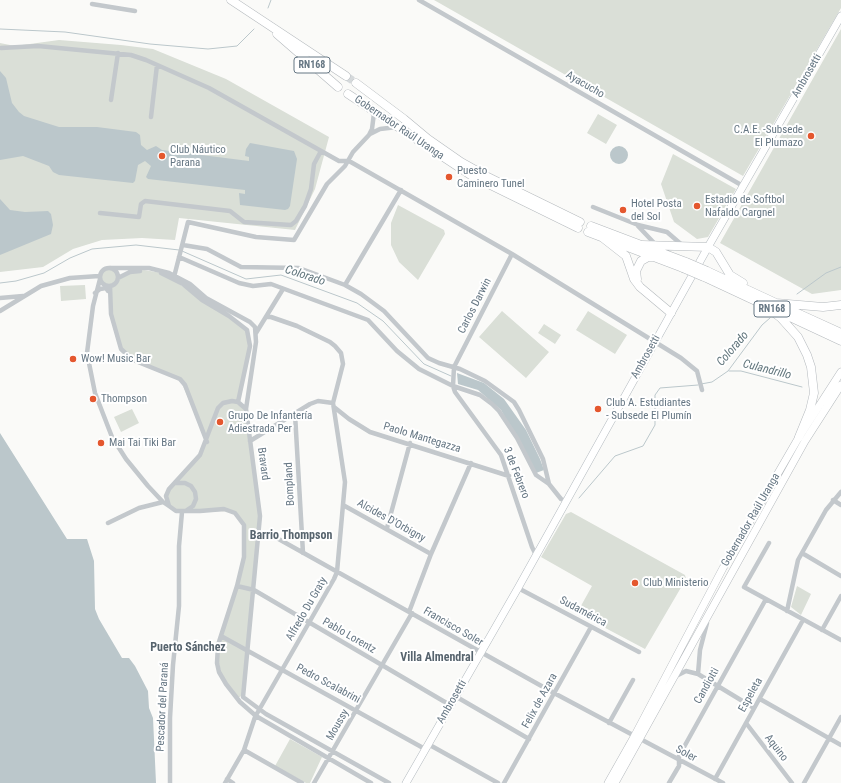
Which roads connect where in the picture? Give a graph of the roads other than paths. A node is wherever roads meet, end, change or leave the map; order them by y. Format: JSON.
{"nodes":[{"id":1,"x":231,"y":0,"type":"edge"},
{"id":2,"x":419,"y":0,"type":"edge"},
{"id":3,"x":92,"y":4,"type":"dead end"},
{"id":4,"x":135,"y":11,"type":"dead end"},
{"id":5,"x":841,"y":16,"type":"edge"},
{"id":6,"x":268,"y":25,"type":"junction"},
{"id":7,"x":1,"y":48,"type":"edge"},
{"id":8,"x":118,"y":54,"type":"junction"},
{"id":9,"x":157,"y":65,"type":"junction"},
{"id":10,"x":346,"y":76,"type":"tunnel mouth"},
{"id":11,"x":356,"y":83,"type":"tunnel mouth"},
{"id":12,"x":338,"y":87,"type":"dead end"},
{"id":13,"x":348,"y":94,"type":"dead end"},
{"id":14,"x":111,"y":100,"type":"dead end"},
{"id":15,"x":374,"y":113,"type":"junction"},
{"id":16,"x":151,"y":117,"type":"dead end"},
{"id":17,"x":397,"y":127,"type":"junction"},
{"id":18,"x":369,"y":135,"type":"junction"},
{"id":19,"x":320,"y":151,"type":"junction"},
{"id":20,"x":349,"y":161,"type":"junction"},
{"id":21,"x":743,"y":186,"type":"junction"},
{"id":22,"x":401,"y":190,"type":"junction"},
{"id":23,"x":592,"y":207,"type":"dead end"},
{"id":24,"x":100,"y":213,"type":"dead end"},
{"id":25,"x":638,"y":226,"type":"junction"},
{"id":26,"x":603,"y":238,"type":"junction"},
{"id":27,"x":183,"y":245,"type":"junction"},
{"id":28,"x":642,"y":245,"type":"junction"},
{"id":29,"x":656,"y":245,"type":"junction"},
{"id":30,"x":682,"y":245,"type":"junction"},
{"id":31,"x":708,"y":247,"type":"junction"},
{"id":32,"x":512,"y":254,"type":"junction"},
{"id":33,"x":662,"y":256,"type":"junction"},
{"id":34,"x":179,"y":257,"type":"junction"},
{"id":35,"x":110,"y":268,"type":"junction"},
{"id":36,"x":706,"y":274,"type":"junction"},
{"id":37,"x":100,"y":277,"type":"junction"},
{"id":38,"x":174,"y":277,"type":"junction"},
{"id":39,"x":118,"y":278,"type":"junction"},
{"id":40,"x":345,"y":285,"type":"junction"},
{"id":41,"x":110,"y":286,"type":"junction"},
{"id":42,"x":640,"y":287,"type":"junction"},
{"id":43,"x":283,"y":289,"type":"junction"},
{"id":44,"x":95,"y":293,"type":"junction"},
{"id":45,"x":109,"y":294,"type":"junction"},
{"id":46,"x":758,"y":295,"type":"junction"},
{"id":47,"x":23,"y":296,"type":"junction"},
{"id":48,"x":0,"y":298,"type":"edge"},
{"id":49,"x":776,"y":304,"type":"junction"},
{"id":50,"x":841,"y":305,"type":"edge"},
{"id":51,"x":765,"y":306,"type":"junction"},
{"id":52,"x":0,"y":311,"type":"edge"},
{"id":53,"x":671,"y":313,"type":"junction"},
{"id":54,"x":266,"y":317,"type":"junction"},
{"id":55,"x":256,"y":333,"type":"junction"},
{"id":56,"x":841,"y":333,"type":"edge"},
{"id":57,"x":655,"y":341,"type":"junction"},
{"id":58,"x":841,"y":341,"type":"edge"},
{"id":59,"x":454,"y":369,"type":"junction"},
{"id":60,"x":841,"y":372,"type":"edge"},
{"id":61,"x":453,"y":384,"type":"junction"},
{"id":62,"x":841,"y":385,"type":"edge"},
{"id":63,"x":702,"y":390,"type":"dead end"},
{"id":64,"x":238,"y":402,"type":"junction"},
{"id":65,"x":333,"y":405,"type":"junction"},
{"id":66,"x":246,"y":409,"type":"junction"},
{"id":67,"x":295,"y":414,"type":"junction"},
{"id":68,"x":349,"y":419,"type":"junction"},
{"id":69,"x":337,"y":425,"type":"junction"},
{"id":70,"x":799,"y":437,"type":"junction"},
{"id":71,"x":250,"y":441,"type":"junction"},
{"id":72,"x":207,"y":442,"type":"junction"},
{"id":73,"x":410,"y":443,"type":"junction"},
{"id":74,"x":471,"y":463,"type":"junction"},
{"id":75,"x":509,"y":476,"type":"junction"},
{"id":76,"x":176,"y":483,"type":"junction"},
{"id":77,"x":548,"y":484,"type":"junction"},
{"id":78,"x":169,"y":489,"type":"junction"},
{"id":79,"x":841,"y":492,"type":"edge"},
{"id":80,"x":155,"y":493,"type":"junction"},
{"id":81,"x":833,"y":500,"type":"junction"},
{"id":82,"x":566,"y":501,"type":"junction"},
{"id":83,"x":163,"y":502,"type":"junction"},
{"id":84,"x":343,"y":505,"type":"junction"},
{"id":85,"x":841,"y":505,"type":"edge"},
{"id":86,"x":169,"y":506,"type":"junction"},
{"id":87,"x":185,"y":511,"type":"junction"},
{"id":88,"x":108,"y":523,"type":"dead end"},
{"id":89,"x":387,"y":528,"type":"junction"},
{"id":90,"x":258,"y":539,"type":"junction"},
{"id":91,"x":769,"y":543,"type":"dead end"},
{"id":92,"x":303,"y":553,"type":"junction"},
{"id":93,"x":802,"y":553,"type":"junction"},
{"id":94,"x":431,"y":554,"type":"junction"},
{"id":95,"x":536,"y":555,"type":"junction"},
{"id":96,"x":337,"y":572,"type":"junction"},
{"id":97,"x":841,"y":576,"type":"edge"},
{"id":98,"x":237,"y":586,"type":"junction"},
{"id":99,"x":518,"y":588,"type":"junction"},
{"id":100,"x":254,"y":590,"type":"junction"},
{"id":101,"x":841,"y":596,"type":"edge"},
{"id":102,"x":766,"y":599,"type":"junction"},
{"id":103,"x":712,"y":608,"type":"junction"},
{"id":104,"x":787,"y":610,"type":"junction"},
{"id":105,"x":410,"y":613,"type":"junction"},
{"id":106,"x":803,"y":620,"type":"junction"},
{"id":107,"x":308,"y":623,"type":"junction"},
{"id":108,"x":591,"y":627,"type":"junction"},
{"id":109,"x":822,"y":630,"type":"junction"},
{"id":110,"x":221,"y":636,"type":"junction"},
{"id":111,"x":841,"y":640,"type":"edge"},
{"id":112,"x":246,"y":650,"type":"junction"},
{"id":113,"x":639,"y":652,"type":"dead end"},
{"id":114,"x":481,"y":653,"type":"junction"},
{"id":115,"x":382,"y":665,"type":"junction"},
{"id":116,"x":282,"y":670,"type":"junction"},
{"id":117,"x":698,"y":674,"type":"junction"},
{"id":118,"x":674,"y":676,"type":"junction"},
{"id":119,"x":633,"y":680,"type":"dead end"},
{"id":120,"x":717,"y":686,"type":"junction"},
{"id":121,"x":554,"y":693,"type":"junction"},
{"id":122,"x":455,"y":696,"type":"junction"},
{"id":123,"x":760,"y":699,"type":"junction"},
{"id":124,"x":450,"y":705,"type":"junction"},
{"id":125,"x":754,"y":708,"type":"junction"},
{"id":126,"x":260,"y":710,"type":"junction"},
{"id":127,"x":357,"y":710,"type":"junction"},
{"id":128,"x":256,"y":716,"type":"junction"},
{"id":129,"x":841,"y":717,"type":"edge"},
{"id":130,"x":609,"y":723,"type":"junction"},
{"id":131,"x":746,"y":723,"type":"junction"},
{"id":132,"x":637,"y":738,"type":"junction"},
{"id":133,"x":529,"y":739,"type":"junction"},
{"id":134,"x":829,"y":739,"type":"junction"},
{"id":135,"x":841,"y":745,"type":"edge"},
{"id":136,"x":427,"y":746,"type":"junction"},
{"id":137,"x":244,"y":750,"type":"junction"},
{"id":138,"x":334,"y":751,"type":"junction"},
{"id":139,"x":329,"y":758,"type":"junction"},
{"id":140,"x":679,"y":760,"type":"junction"},
{"id":141,"x":715,"y":779,"type":"junction"},
{"id":142,"x":226,"y":781,"type":"edge"},
{"id":143,"x":170,"y":783,"type":"edge"},
{"id":144,"x":233,"y":783,"type":"edge"},
{"id":145,"x":302,"y":783,"type":"edge"},
{"id":146,"x":314,"y":783,"type":"edge"},
{"id":147,"x":371,"y":783,"type":"edge"},
{"id":148,"x":389,"y":783,"type":"edge"},
{"id":149,"x":406,"y":783,"type":"edge"},
{"id":150,"x":498,"y":783,"type":"edge"},
{"id":151,"x":504,"y":783,"type":"edge"},
{"id":152,"x":608,"y":783,"type":"edge"},
{"id":153,"x":615,"y":783,"type":"edge"},
{"id":154,"x":670,"y":783,"type":"edge"},
{"id":155,"x":723,"y":783,"type":"edge"},
{"id":156,"x":792,"y":783,"type":"edge"},
{"id":157,"x":804,"y":783,"type":"edge"}],
"edges":[{"from":1,"to":6,"type":"highway","number":"RN168"},
{"from":2,"to":21,"type":"street","name":"Ayacucho"},
{"from":3,"to":4,"type":"street"},
{"from":5,"to":21,"type":"main road","name":"Ambrosetti"},
{"from":6,"to":10,"type":"highway","number":"RN168"},
{"from":6,"to":12,"type":"highway","number":"RN168"},
{"from":7,"to":8,"type":"street"},
{"from":8,"to":9,"type":"street"},
{"from":8,"to":14,"type":"street"},
{"from":9,"to":16,"type":"street"},
{"from":9,"to":19,"type":"street"},
{"from":11,"to":17,"type":"highway","name":"Gobernador Raúl Uranga"},
{"from":13,"to":15,"type":"highway","name":"Gobernador Raúl Uranga"},
{"from":15,"to":17,"type":"highway","name":"Gobernador Raúl Uranga"},
{"from":15,"to":18,"type":"street"},
{"from":17,"to":18,"type":"street"},
{"from":18,"to":20,"type":"street"},
{"from":19,"to":20,"type":"street"},
{"from":19,"to":24,"type":"street"},
{"from":20,"to":22,"type":"street"},
{"from":20,"to":27,"type":"street"},
{"from":21,"to":31,"type":"main road","name":"Ambrosetti"},
{"from":22,"to":32,"type":"street"},
{"from":22,"to":40,"type":"street"},
{"from":23,"to":25,"type":"street"},
{"from":25,"to":29,"type":"street"},
{"from":25,"to":30,"type":"street"},
{"from":26,"to":28,"type":"highway","number":"RN168"},
{"from":26,"to":33,"type":"highway","number":"RN168"},
{"from":26,"to":42,"type":"highway"},
{"from":27,"to":34,"type":"street"},
{"from":27,"to":40,"type":"street"},
{"from":28,"to":29,"type":"highway"},
{"from":28,"to":33,"type":"highway","number":"RN168"},
{"from":29,"to":30,"type":"highway"},
{"from":29,"to":33,"type":"street"},
{"from":30,"to":31,"type":"highway"},
{"from":31,"to":46,"type":"highway"},
{"from":31,"to":53,"type":"main road","name":"Ambrosetti"},
{"from":32,"to":57,"type":"street"},
{"from":32,"to":59,"type":"street","name":"Carlos Darwin"},
{"from":33,"to":36,"type":"highway","number":"RN168","bridge":true},
{"from":33,"to":42,"type":"highway"},
{"from":34,"to":38,"type":"street"},
{"from":34,"to":43,"type":"street"},
{"from":35,"to":37,"type":"street"},
{"from":35,"to":38,"type":"street"},
{"from":35,"to":39,"type":"street"},
{"from":36,"to":46,"type":"highway","number":"RN168"},
{"from":36,"to":51,"type":"highway","number":"RN168"},
{"from":37,"to":41,"type":"street"},
{"from":37,"to":44,"type":"street"},
{"from":37,"to":47,"type":"street"},
{"from":38,"to":39,"type":"street"},
{"from":38,"to":55,"type":"street"},
{"from":38,"to":64,"type":"street"},
{"from":39,"to":41,"type":"street"},
{"from":40,"to":59,"type":"street"},
{"from":41,"to":45,"type":"street"},
{"from":42,"to":53,"type":"highway"},
{"from":43,"to":54,"type":"street"},
{"from":43,"to":61,"type":"street"},
{"from":44,"to":45,"type":"street"},
{"from":44,"to":80,"type":"street"},
{"from":45,"to":72,"type":"street"},
{"from":46,"to":49,"type":"highway","number":"RN168"},
{"from":47,"to":48,"type":"street"},
{"from":47,"to":52,"type":"street"},
{"from":49,"to":50,"type":"highway","number":"RN168"},
{"from":49,"to":56,"type":"highway"},
{"from":51,"to":58,"type":"highway","number":"RN168"},
{"from":51,"to":70,"type":"highway"},
{"from":53,"to":57,"type":"main road","name":"Ambrosetti"},
{"from":54,"to":55,"type":"street"},
{"from":54,"to":65,"type":"street"},
{"from":55,"to":66,"type":"street","name":"Bravard"},
{"from":57,"to":63,"type":"street"},
{"from":57,"to":82,"type":"main road","name":"Ambrosetti"},
{"from":59,"to":61,"type":"street"},
{"from":59,"to":77,"type":"street"},
{"from":60,"to":70,"type":"main road","name":"Gobernador Raúl Uranga"},
{"from":61,"to":75,"type":"street","name":"3 de Febrero"},
{"from":61,"to":77,"type":"street"},
{"from":62,"to":103,"type":"main road","name":"Gobernador Raúl Uranga"},
{"from":64,"to":66,"type":"street"},
{"from":64,"to":72,"type":"street"},
{"from":65,"to":67,"type":"street"},
{"from":65,"to":68,"type":"street","name":"Paolo Mantegazza"},
{"from":65,"to":69,"type":"street","name":"Alfredo Du Graty"},
{"from":66,"to":71,"type":"street","name":"Bravard"},
{"from":67,"to":71,"type":"street"},
{"from":67,"to":92,"type":"street","name":"Bompland"},
{"from":68,"to":69,"type":"street"},
{"from":68,"to":73,"type":"street","name":"Paolo Mantegazza"},
{"from":69,"to":84,"type":"street","name":"Alfredo Du Graty"},
{"from":70,"to":132,"type":"main road","name":"Gobernador Raúl Uranga"},
{"from":71,"to":90,"type":"street","name":"Bravard"},
{"from":72,"to":76,"type":"street"},
{"from":73,"to":74,"type":"street","name":"Paolo Mantegazza"},
{"from":73,"to":89,"type":"street"},
{"from":74,"to":75,"type":"street","name":"Paolo Mantegazza"},
{"from":74,"to":94,"type":"street","name":"Moussy"},
{"from":75,"to":95,"type":"street","name":"3 de Febrero"},
{"from":76,"to":78,"type":"street"},
{"from":76,"to":87,"type":"street"},
{"from":77,"to":82,"type":"street"},
{"from":78,"to":80,"type":"street"},
{"from":78,"to":86,"type":"street"},
{"from":79,"to":81,"type":"street"},
{"from":80,"to":83,"type":"street"},
{"from":81,"to":85,"type":"street"},
{"from":81,"to":93,"type":"street"},
{"from":82,"to":95,"type":"main road","name":"Ambrosetti"},
{"from":83,"to":86,"type":"street"},
{"from":83,"to":88,"type":"street"},
{"from":84,"to":89,"type":"street","name":"Alcides D'Orbigny"},
{"from":84,"to":96,"type":"street","name":"Alfredo Du Graty"},
{"from":86,"to":87,"type":"street"},
{"from":87,"to":98,"type":"street"},
{"from":87,"to":143,"type":"street","name":"Pescador del Paraná"},
{"from":89,"to":94,"type":"street","name":"Alcides D'Orbigny"},
{"from":90,"to":92,"type":"street","name":"Francisco Soler"},
{"from":90,"to":100,"type":"street","name":"Bravard"},
{"from":91,"to":102,"type":"street"},
{"from":92,"to":96,"type":"street","name":"Francisco Soler"},
{"from":93,"to":97,"type":"street"},
{"from":93,"to":104,"type":"street"},
{"from":94,"to":105,"type":"street","name":"Moussy"},
{"from":95,"to":99,"type":"main road","name":"Ambrosetti"},
{"from":96,"to":105,"type":"street","name":"Francisco Soler"},
{"from":96,"to":107,"type":"street","name":"Alfredo Du Graty"},
{"from":98,"to":100,"type":"street","name":"Pablo Lorentz"},
{"from":98,"to":110,"type":"street"},
{"from":99,"to":108,"type":"street","name":"Sudamérica"},
{"from":99,"to":114,"type":"main road","name":"Ambrosetti"},
{"from":100,"to":107,"type":"street","name":"Pablo Lorentz"},
{"from":100,"to":112,"type":"street","name":"Bravard"},
{"from":101,"to":109,"type":"street"},
{"from":102,"to":104,"type":"street"},
{"from":102,"to":120,"type":"street","name":"Candiotti"},
{"from":103,"to":117,"type":"street"},
{"from":103,"to":118,"type":"main road","name":"Gobernador Raúl Uranga"},
{"from":104,"to":106,"type":"street"},
{"from":105,"to":114,"type":"street","name":"Francisco Soler"},
{"from":105,"to":115,"type":"street","name":"Moussy"},
{"from":106,"to":109,"type":"street"},
{"from":106,"to":123,"type":"street","name":"Espeleta"},
{"from":107,"to":115,"type":"street","name":"Pablo Lorentz"},
{"from":107,"to":116,"type":"street","name":"Alfredo Du Graty"},
{"from":108,"to":113,"type":"street","name":"Sudamérica"},
{"from":108,"to":121,"type":"street","name":"Felix de Azara"},
{"from":109,"to":111,"type":"street"},
{"from":110,"to":112,"type":"street","name":"Pedro Scalabrini"},
{"from":110,"to":128,"type":"street"},
{"from":112,"to":116,"type":"street","name":"Pedro Scalabrini"},
{"from":112,"to":126,"type":"street","name":"Bravard"},
{"from":114,"to":121,"type":"street","name":"Francisco Soler"},
{"from":114,"to":122,"type":"main road","name":"Ambrosetti"},
{"from":115,"to":124,"type":"street","name":"Pablo Lorentz"},
{"from":115,"to":127,"type":"street","name":"Moussy"},
{"from":116,"to":126,"type":"street","name":"Alfredo Du Graty"},
{"from":116,"to":127,"type":"street","name":"Pedro Scalabrini"},
{"from":117,"to":118,"type":"street"},
{"from":117,"to":120,"type":"street"},
{"from":118,"to":132,"type":"main road","name":"Gobernador Raúl Uranga"},
{"from":119,"to":130,"type":"street"},
{"from":120,"to":125,"type":"street"},
{"from":120,"to":140,"type":"street","name":"Candiotti"},
{"from":121,"to":130,"type":"street","name":"Francisco Soler"},
{"from":121,"to":133,"type":"street","name":"Felix de Azara"},
{"from":122,"to":124,"type":"main road","name":"Ambrosetti"},
{"from":122,"to":133,"type":"street"},
{"from":123,"to":125,"type":"street","name":"Espeleta"},
{"from":123,"to":134,"type":"street"},
{"from":124,"to":136,"type":"main road","name":"Ambrosetti"},
{"from":125,"to":131,"type":"street","name":"Espeleta"},
{"from":126,"to":128,"type":"street","name":"Alfredo Du Graty"},
{"from":126,"to":138,"type":"street"},
{"from":127,"to":136,"type":"street","name":"Pedro Scalabrini"},
{"from":127,"to":138,"type":"street","name":"Moussy"},
{"from":128,"to":137,"type":"street","name":"Alfredo Du Graty"},
{"from":128,"to":139,"type":"street"},
{"from":129,"to":134,"type":"street"},
{"from":130,"to":132,"type":"street","name":"Francisco Soler"},
{"from":131,"to":141,"type":"street","name":"Espeleta"},
{"from":131,"to":156,"type":"street","name":"Aquino"},
{"from":132,"to":140,"type":"street","name":"Soler"},
{"from":132,"to":152,"type":"main road"},
{"from":132,"to":153,"type":"main road"},
{"from":133,"to":151,"type":"street","name":"Felix de Azara"},
{"from":134,"to":135,"type":"street"},
{"from":134,"to":157,"type":"street"},
{"from":136,"to":149,"type":"main road","name":"Ambrosetti"},
{"from":136,"to":150,"type":"street","name":"Pedro Scalabrini"},
{"from":137,"to":142,"type":"street","name":"Alfredo Du Graty"},
{"from":137,"to":145,"type":"street"},
{"from":138,"to":139,"type":"street","name":"Moussy"},
{"from":138,"to":148,"type":"street"},
{"from":139,"to":146,"type":"street","name":"Moussy"},
{"from":139,"to":147,"type":"street"},
{"from":140,"to":141,"type":"street","name":"Soler"},
{"from":140,"to":154,"type":"street","name":"Candiotti"},
{"from":141,"to":155,"type":"street","name":"Soler"},
{"from":142,"to":144,"type":"street"}]}
